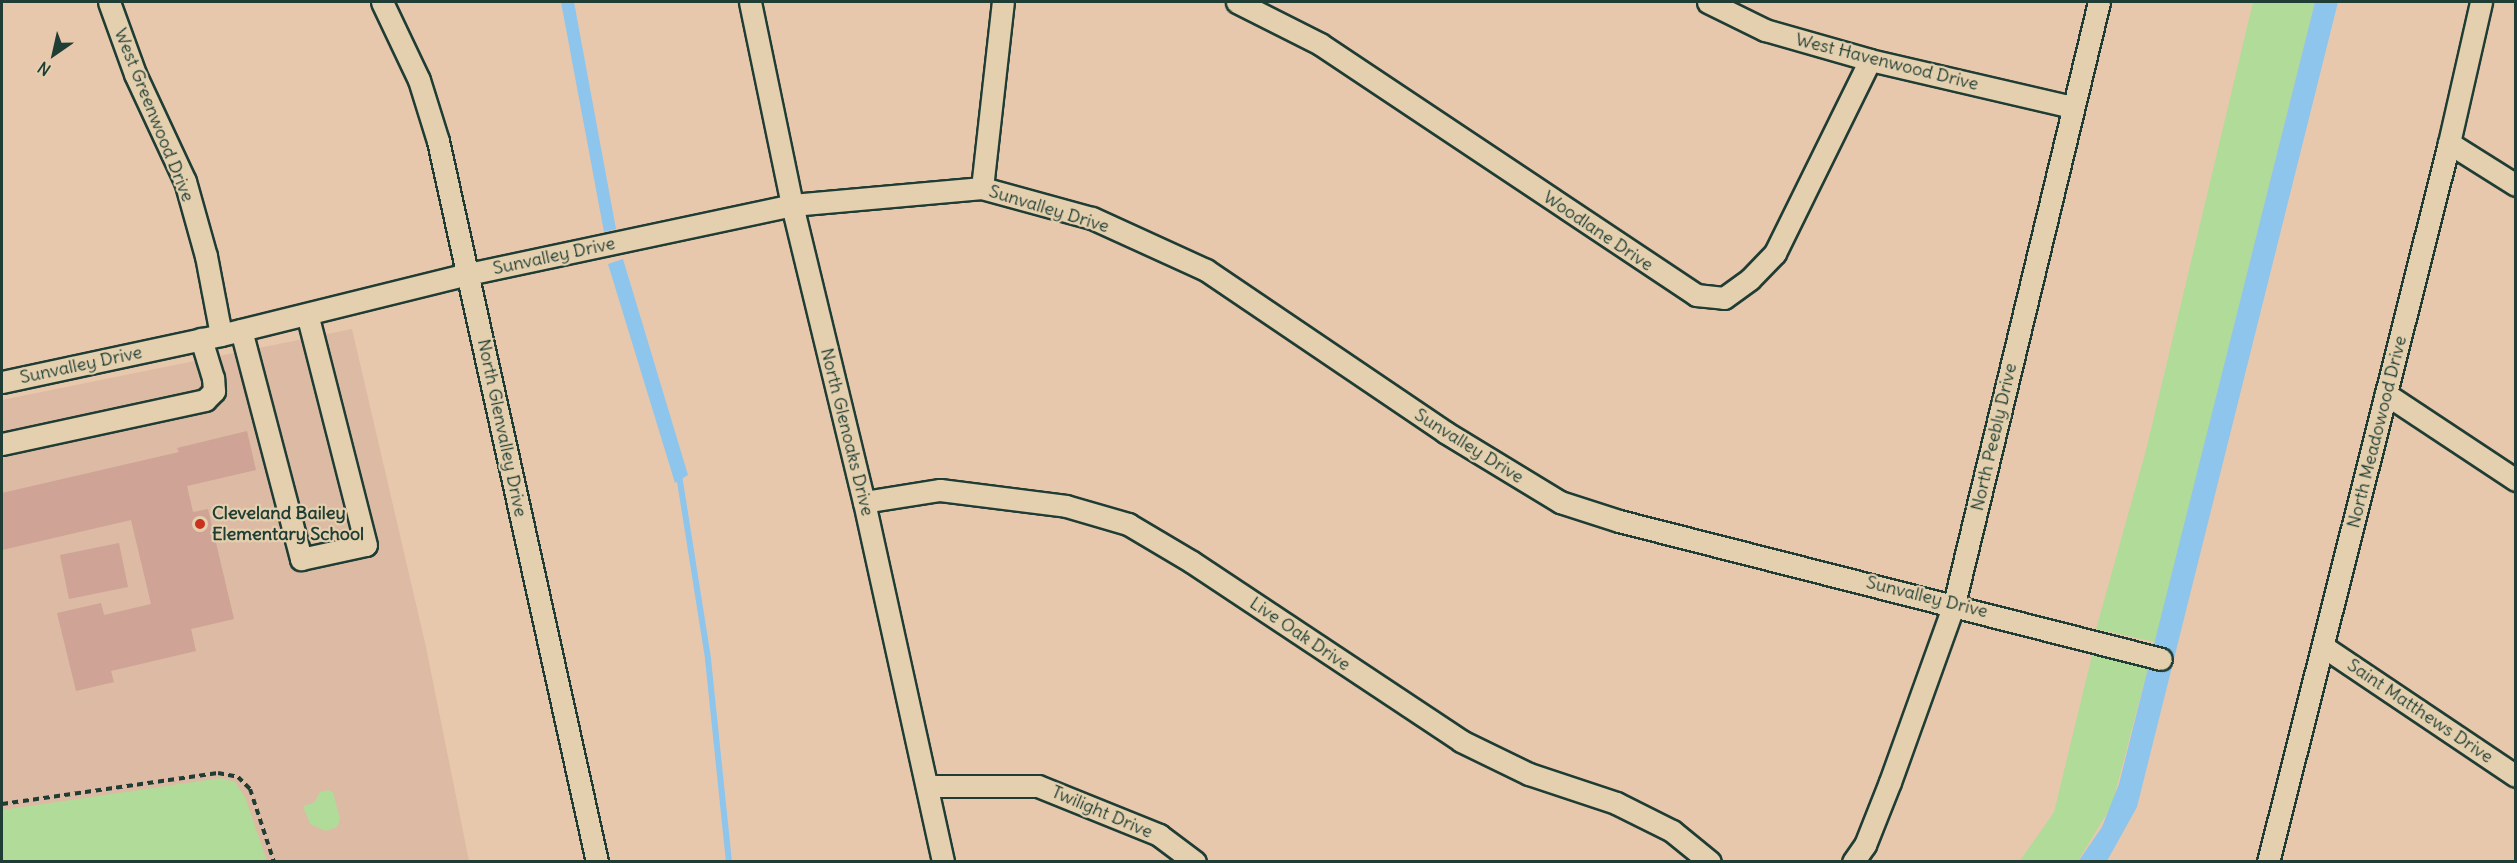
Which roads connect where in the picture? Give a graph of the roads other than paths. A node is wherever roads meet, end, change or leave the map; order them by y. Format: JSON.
{"nodes":[{"id":1,"x":109,"y":2,"type":"edge"},
{"id":2,"x":382,"y":2,"type":"edge"},
{"id":3,"x":750,"y":2,"type":"edge"},
{"id":4,"x":1003,"y":2,"type":"edge"},
{"id":5,"x":1237,"y":2,"type":"edge"},
{"id":6,"x":1708,"y":2,"type":"edge"},
{"id":7,"x":2099,"y":2,"type":"edge"},
{"id":8,"x":2481,"y":2,"type":"edge"},
{"id":9,"x":1870,"y":60,"type":"junction"},
{"id":10,"x":2072,"y":107,"type":"junction"},
{"id":11,"x":2449,"y":143,"type":"junction"},
{"id":12,"x":2516,"y":184,"type":"edge"},
{"id":13,"x":982,"y":188,"type":"junction"},
{"id":14,"x":792,"y":205,"type":"junction"},
{"id":15,"x":468,"y":274,"type":"junction"},
{"id":16,"x":307,"y":314,"type":"junction"},
{"id":17,"x":221,"y":334,"type":"junction"},
{"id":18,"x":2,"y":382,"type":"edge"},
{"id":19,"x":2386,"y":394,"type":"junction"},
{"id":20,"x":2,"y":444,"type":"edge"},
{"id":21,"x":2516,"y":480,"type":"edge"},
{"id":22,"x":864,"y":502,"type":"junction"},
{"id":23,"x":1954,"y":603,"type":"junction"},
{"id":24,"x":2324,"y":647,"type":"junction"},
{"id":25,"x":2161,"y":659,"type":"dead end"},
{"id":26,"x":2516,"y":776,"type":"edge"},
{"id":27,"x":929,"y":786,"type":"junction"},
{"id":28,"x":597,"y":861,"type":"edge"},
{"id":29,"x":944,"y":861,"type":"edge"},
{"id":30,"x":1195,"y":861,"type":"edge"},
{"id":31,"x":1710,"y":861,"type":"edge"},
{"id":32,"x":1853,"y":861,"type":"edge"},
{"id":33,"x":2268,"y":861,"type":"edge"}],
"edges":[{"from":1,"to":17,"type":"street","name":"West Greenwood Drive"},
{"from":2,"to":15,"type":"street","name":"North Glenvalley Drive"},
{"from":3,"to":14,"type":"street","name":"North Glenoaks Drive"},
{"from":4,"to":13,"type":"street"},
{"from":5,"to":9,"type":"street","name":"Woodlane Drive"},
{"from":6,"to":9,"type":"street","name":"West Havenwood Drive"},
{"from":7,"to":10,"type":"street","name":"North Peebly Drive"},
{"from":8,"to":11,"type":"street","name":"North Meadowood Drive"},
{"from":9,"to":10,"type":"street","name":"West Havenwood Drive"},
{"from":10,"to":23,"type":"street","name":"North Peebly Drive"},
{"from":11,"to":12,"type":"street"},
{"from":11,"to":19,"type":"street","name":"North Meadowood Drive"},
{"from":13,"to":14,"type":"street","name":"Sunvalley Drive"},
{"from":13,"to":23,"type":"street","name":"Sunvalley Drive"},
{"from":14,"to":15,"type":"street","name":"Sunvalley Drive"},
{"from":14,"to":22,"type":"street","name":"North Glenoaks Drive"},
{"from":15,"to":16,"type":"street","name":"Sunvalley Drive"},
{"from":15,"to":28,"type":"street","name":"North Glenvalley Drive"},
{"from":16,"to":17,"type":"street","name":"Sunvalley Drive"},
{"from":16,"to":17,"type":"street"},
{"from":17,"to":18,"type":"street","name":"Sunvalley Drive"},
{"from":17,"to":20,"type":"street"},
{"from":19,"to":21,"type":"street"},
{"from":19,"to":24,"type":"street","name":"North Meadowood Drive"},
{"from":22,"to":27,"type":"street","name":"North Glenoaks Drive"},
{"from":22,"to":31,"type":"street","name":"Live Oak Drive"},
{"from":23,"to":25,"type":"street","name":"Sunvalley Drive"},
{"from":23,"to":32,"type":"street","name":"North Peebly Drive"},
{"from":24,"to":26,"type":"street","name":"Saint Matthews Drive"},
{"from":24,"to":33,"type":"street","name":"North Meadowood Drive"},
{"from":27,"to":29,"type":"street","name":"North Glenoaks Drive"},
{"from":27,"to":30,"type":"street","name":"Twilight Drive"}]}
